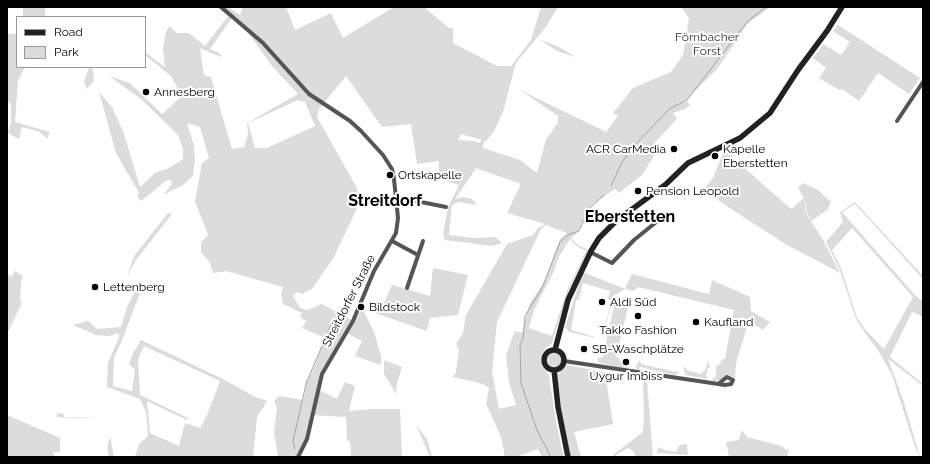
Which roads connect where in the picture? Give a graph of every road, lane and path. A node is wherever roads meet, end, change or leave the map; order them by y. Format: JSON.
{"nodes":[{"id":1,"x":221,"y":7,"type":"edge"},
{"id":2,"x":840,"y":7,"type":"edge"},
{"id":3,"x":923,"y":82,"type":"edge"},
{"id":4,"x":897,"y":120,"type":"dead end"},
{"id":5,"x":396,"y":201,"type":"junction"},
{"id":6,"x":446,"y":207,"type":"dead end"},
{"id":7,"x":660,"y":220,"type":"dead end"},
{"id":8,"x":392,"y":241,"type":"junction"},
{"id":9,"x":423,"y":241,"type":"dead end"},
{"id":10,"x":590,"y":252,"type":"junction"},
{"id":11,"x":418,"y":255,"type":"junction"},
{"id":12,"x":407,"y":288,"type":"dead end"},
{"id":13,"x":556,"y":350,"type":"junction"},
{"id":14,"x":564,"y":361,"type":"junction"},
{"id":15,"x":554,"y":370,"type":"junction"},
{"id":16,"x":718,"y":384,"type":"dead end"},
{"id":17,"x":298,"y":457,"type":"edge"},
{"id":18,"x":568,"y":457,"type":"edge"}],
"edges":[{"from":1,"to":5,"type":"street","name":"Streitdorfer Straße"},
{"from":2,"to":10,"type":"main road"},
{"from":3,"to":4,"type":"street"},
{"from":5,"to":6,"type":"street"},
{"from":5,"to":8,"type":"street","name":"Streitdorfer Straße"},
{"from":7,"to":10,"type":"street"},
{"from":8,"to":11,"type":"street"},
{"from":8,"to":17,"type":"street","name":"Streitdorfer Straße"},
{"from":9,"to":11,"type":"street"},
{"from":10,"to":13,"type":"main road"},
{"from":11,"to":12,"type":"street"},
{"from":13,"to":14,"type":"main road"},
{"from":13,"to":15,"type":"main road"},
{"from":14,"to":15,"type":"main road"},
{"from":14,"to":16,"type":"street"},
{"from":15,"to":18,"type":"main road"}]}
